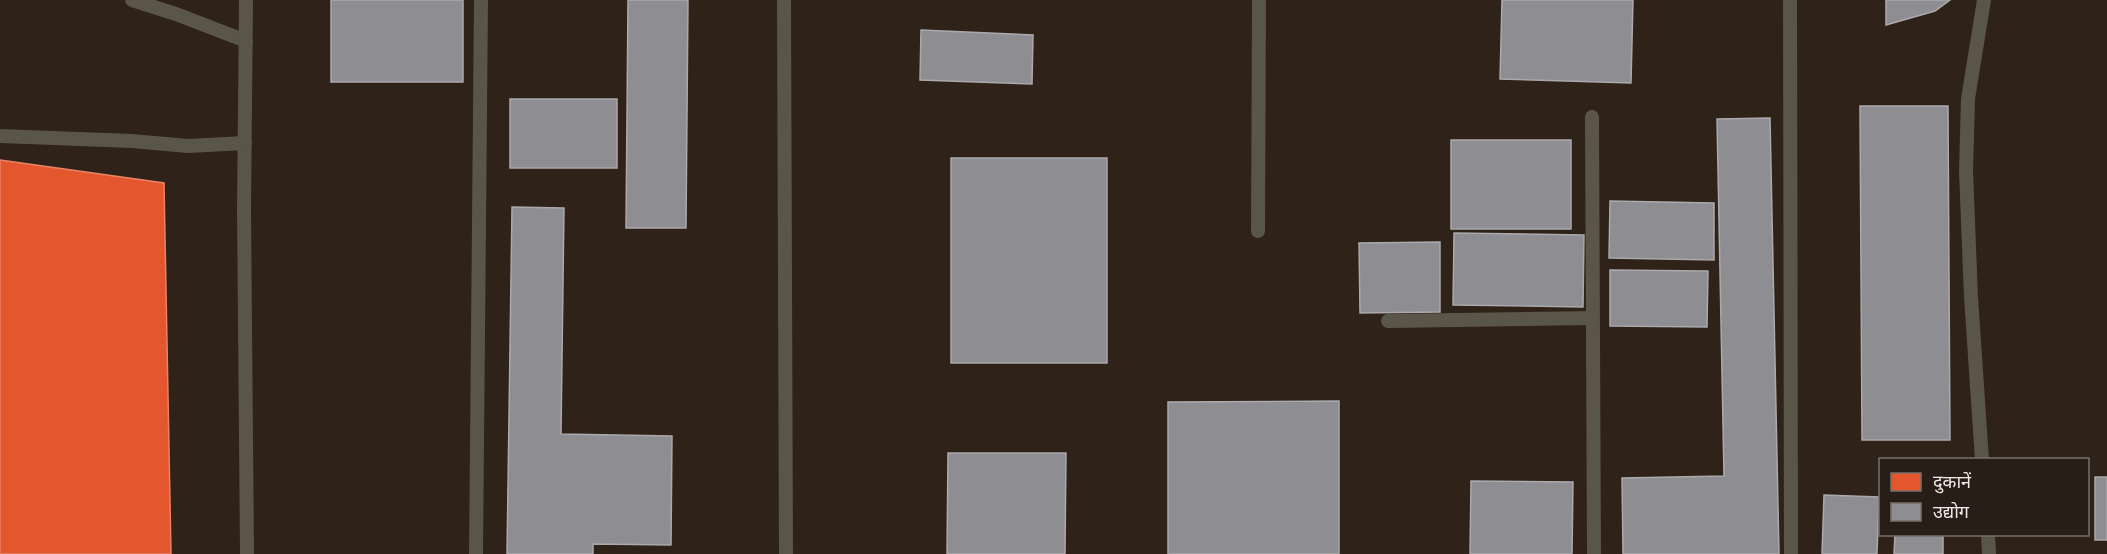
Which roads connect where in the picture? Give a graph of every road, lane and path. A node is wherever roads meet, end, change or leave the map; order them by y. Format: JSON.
{"nodes":[{"id":1,"x":132,"y":0,"type":"edge"},
{"id":2,"x":246,"y":0,"type":"edge"},
{"id":3,"x":481,"y":0,"type":"edge"},
{"id":4,"x":784,"y":0,"type":"edge"},
{"id":5,"x":1259,"y":0,"type":"edge"},
{"id":6,"x":1790,"y":0,"type":"edge"},
{"id":7,"x":1984,"y":0,"type":"edge"},
{"id":8,"x":246,"y":41,"type":"junction"},
{"id":9,"x":1592,"y":117,"type":"dead end"},
{"id":10,"x":0,"y":136,"type":"edge"},
{"id":11,"x":245,"y":143,"type":"junction"},
{"id":12,"x":1258,"y":231,"type":"dead end"},
{"id":13,"x":1593,"y":318,"type":"junction"},
{"id":14,"x":1388,"y":321,"type":"dead end"},
{"id":15,"x":1982,"y":458,"type":"edge"},
{"id":16,"x":1988,"y":536,"type":"edge"},
{"id":17,"x":247,"y":554,"type":"edge"},
{"id":18,"x":476,"y":554,"type":"edge"},
{"id":19,"x":786,"y":554,"type":"edge"},
{"id":20,"x":1594,"y":554,"type":"edge"},
{"id":21,"x":1791,"y":554,"type":"edge"},
{"id":22,"x":1989,"y":554,"type":"edge"}],
"edges":[{"from":1,"to":8,"type":"lane"},
{"from":2,"to":8,"type":"lane"},
{"from":3,"to":18,"type":"lane"},
{"from":4,"to":19,"type":"lane"},
{"from":5,"to":12,"type":"lane"},
{"from":6,"to":21,"type":"lane"},
{"from":7,"to":15,"type":"lane"},
{"from":8,"to":11,"type":"lane"},
{"from":9,"to":13,"type":"lane"},
{"from":10,"to":11,"type":"lane"},
{"from":11,"to":17,"type":"lane"},
{"from":13,"to":14,"type":"lane"},
{"from":13,"to":20,"type":"lane"},
{"from":16,"to":22,"type":"lane"}]}
